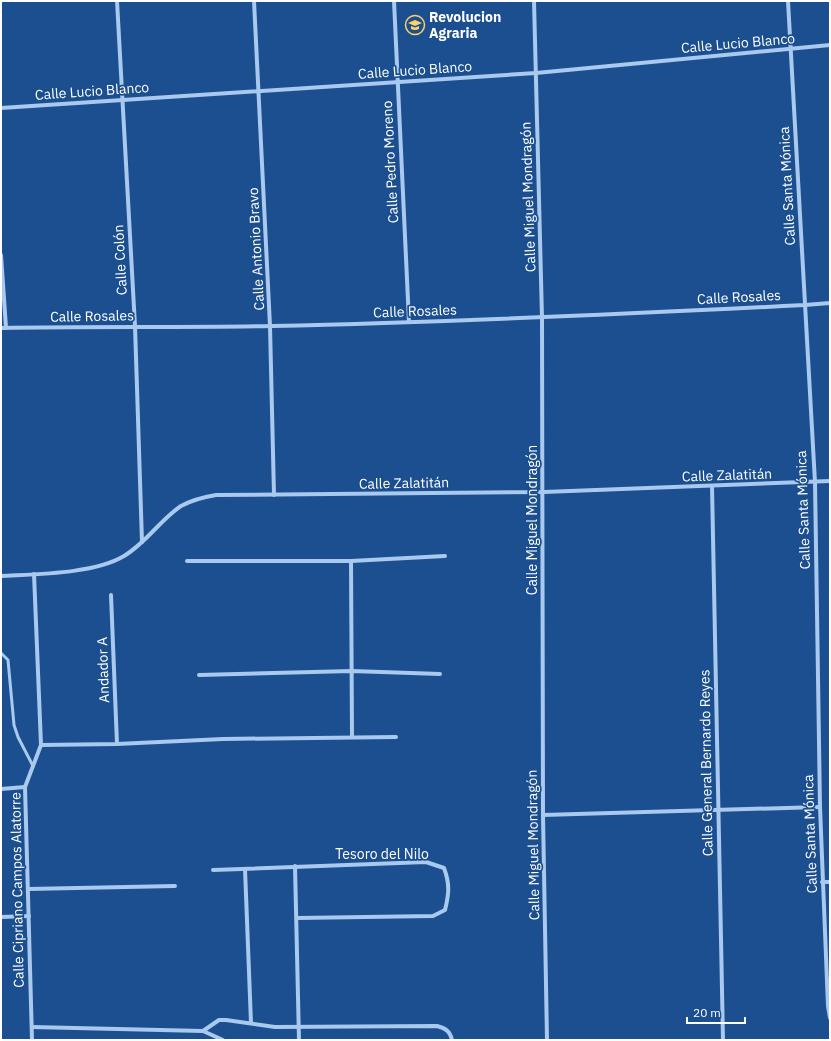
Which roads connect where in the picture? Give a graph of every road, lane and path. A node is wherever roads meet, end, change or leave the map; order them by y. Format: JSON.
{"nodes":[{"id":1,"x":117,"y":1,"type":"edge"},
{"id":2,"x":254,"y":1,"type":"edge"},
{"id":3,"x":394,"y":1,"type":"edge"},
{"id":4,"x":534,"y":1,"type":"edge"},
{"id":5,"x":788,"y":1,"type":"edge"},
{"id":6,"x":830,"y":45,"type":"edge"},
{"id":7,"x":790,"y":49,"type":"junction"},
{"id":8,"x":536,"y":73,"type":"junction"},
{"id":9,"x":397,"y":82,"type":"junction"},
{"id":10,"x":259,"y":91,"type":"junction"},
{"id":11,"x":122,"y":100,"type":"junction"},
{"id":12,"x":1,"y":108,"type":"edge"},
{"id":13,"x":1,"y":255,"type":"edge"},
{"id":14,"x":830,"y":302,"type":"edge"},
{"id":15,"x":805,"y":305,"type":"junction"},
{"id":16,"x":542,"y":318,"type":"junction"},
{"id":17,"x":409,"y":322,"type":"junction"},
{"id":18,"x":135,"y":326,"type":"junction"},
{"id":19,"x":270,"y":326,"type":"junction"},
{"id":20,"x":3,"y":328,"type":"edge"},
{"id":21,"x":830,"y":481,"type":"edge"},
{"id":22,"x":815,"y":482,"type":"junction"},
{"id":23,"x":712,"y":486,"type":"junction"},
{"id":24,"x":544,"y":492,"type":"junction"},
{"id":25,"x":274,"y":495,"type":"junction"},
{"id":26,"x":142,"y":542,"type":"junction"},
{"id":27,"x":444,"y":556,"type":"dead end"},
{"id":28,"x":187,"y":561,"type":"dead end"},
{"id":29,"x":351,"y":561,"type":"junction"},
{"id":30,"x":34,"y":574,"type":"junction"},
{"id":31,"x":1,"y":576,"type":"edge"},
{"id":32,"x":111,"y":595,"type":"dead end"},
{"id":33,"x":1,"y":653,"type":"edge"},
{"id":34,"x":352,"y":671,"type":"junction"},
{"id":35,"x":440,"y":674,"type":"dead end"},
{"id":36,"x":199,"y":675,"type":"dead end"},
{"id":37,"x":352,"y":737,"type":"junction"},
{"id":38,"x":396,"y":737,"type":"dead end"},
{"id":39,"x":117,"y":744,"type":"junction"},
{"id":40,"x":41,"y":745,"type":"junction"},
{"id":41,"x":33,"y":766,"type":"junction"},
{"id":42,"x":25,"y":787,"type":"junction"},
{"id":43,"x":1,"y":789,"type":"edge"},
{"id":44,"x":820,"y":807,"type":"junction"},
{"id":45,"x":718,"y":810,"type":"junction"},
{"id":46,"x":543,"y":815,"type":"junction"},
{"id":47,"x":295,"y":866,"type":"junction"},
{"id":48,"x":245,"y":869,"type":"junction"},
{"id":49,"x":213,"y":870,"type":"dead end"},
{"id":50,"x":822,"y":882,"type":"junction"},
{"id":51,"x":830,"y":882,"type":"edge"},
{"id":52,"x":175,"y":886,"type":"dead end"},
{"id":53,"x":28,"y":889,"type":"junction"},
{"id":54,"x":29,"y":916,"type":"junction"},
{"id":55,"x":1,"y":917,"type":"edge"},
{"id":56,"x":297,"y":918,"type":"junction"},
{"id":57,"x":830,"y":1018,"type":"edge"},
{"id":58,"x":251,"y":1023,"type":"junction"},
{"id":59,"x":32,"y":1027,"type":"junction"},
{"id":60,"x":300,"y":1027,"type":"junction"},
{"id":61,"x":202,"y":1030,"type":"junction"},
{"id":62,"x":32,"y":1040,"type":"edge"},
{"id":63,"x":223,"y":1040,"type":"edge"},
{"id":64,"x":299,"y":1040,"type":"edge"},
{"id":65,"x":452,"y":1040,"type":"edge"},
{"id":66,"x":547,"y":1040,"type":"edge"},
{"id":67,"x":723,"y":1040,"type":"edge"}],
"edges":[{"from":1,"to":11,"type":"street","name":"Calle Colón"},
{"from":2,"to":10,"type":"street","name":"Calle Antonio Bravo"},
{"from":3,"to":9,"type":"street","name":"Calle Pedro Moreno"},
{"from":4,"to":8,"type":"street","name":"Calle Miguel Mondragón"},
{"from":5,"to":7,"type":"street","name":"Calle Santa Mónica"},
{"from":6,"to":7,"type":"street","name":"Calle Lucio Blanco"},
{"from":7,"to":8,"type":"street","name":"Calle Lucio Blanco"},
{"from":7,"to":15,"type":"street","name":"Calle Santa Mónica"},
{"from":8,"to":9,"type":"street","name":"Calle Lucio Blanco"},
{"from":8,"to":16,"type":"street","name":"Calle Miguel Mondragón"},
{"from":9,"to":10,"type":"street","name":"Calle Lucio Blanco"},
{"from":9,"to":17,"type":"street","name":"Calle Pedro Moreno"},
{"from":10,"to":11,"type":"street","name":"Calle Lucio Blanco"},
{"from":10,"to":19,"type":"street","name":"Calle Antonio Bravo"},
{"from":11,"to":12,"type":"street","name":"Calle Lucio Blanco"},
{"from":11,"to":18,"type":"street","name":"Calle Colón"},
{"from":13,"to":20,"type":"street"},
{"from":14,"to":15,"type":"street","name":"Calle Rosales"},
{"from":15,"to":16,"type":"street","name":"Calle Rosales"},
{"from":15,"to":22,"type":"street","name":"Calle Santa Mónica"},
{"from":16,"to":17,"type":"street","name":"Calle Rosales"},
{"from":16,"to":24,"type":"street","name":"Calle Miguel Mondragón"},
{"from":17,"to":19,"type":"street","name":"Calle Rosales"},
{"from":18,"to":19,"type":"street","name":"Calle Rosales"},
{"from":18,"to":20,"type":"street","name":"Calle Rosales"},
{"from":18,"to":26,"type":"street","name":"Calle Colón"},
{"from":19,"to":25,"type":"street","name":"Calle Antonio Bravo"},
{"from":21,"to":22,"type":"street","name":"Calle Zalatitán"},
{"from":22,"to":23,"type":"street","name":"Calle Zalatitán"},
{"from":22,"to":44,"type":"street","name":"Calle Santa Mónica"},
{"from":23,"to":24,"type":"street","name":"Calle Zalatitán"},
{"from":23,"to":45,"type":"street","name":"Calle General Bernardo Reyes"},
{"from":24,"to":25,"type":"street","name":"Calle Zalatitán"},
{"from":24,"to":46,"type":"street","name":"Calle Miguel Mondragón"},
{"from":25,"to":26,"type":"street","name":"Calle Zalatitán"},
{"from":26,"to":30,"type":"street","name":"Calle Zalatitán"},
{"from":27,"to":29,"type":"street"},
{"from":28,"to":29,"type":"street"},
{"from":29,"to":34,"type":"street"},
{"from":30,"to":31,"type":"street","name":"Calle Zalatitán"},
{"from":30,"to":40,"type":"street","name":"Calle Cipriano Campos Alatorre"},
{"from":32,"to":39,"type":"street","name":"Andador A"},
{"from":33,"to":41,"type":"lane"},
{"from":34,"to":35,"type":"street"},
{"from":34,"to":36,"type":"street"},
{"from":34,"to":37,"type":"street"},
{"from":37,"to":38,"type":"street"},
{"from":37,"to":39,"type":"street"},
{"from":39,"to":40,"type":"street"},
{"from":40,"to":41,"type":"street","name":"Calle Cipriano Campos Alatorre"},
{"from":41,"to":42,"type":"street","name":"Calle Cipriano Campos Alatorre"},
{"from":42,"to":43,"type":"street"},
{"from":42,"to":53,"type":"street","name":"Calle Cipriano Campos Alatorre"},
{"from":44,"to":45,"type":"street"},
{"from":44,"to":50,"type":"street","name":"Calle Santa Mónica"},
{"from":45,"to":46,"type":"street"},
{"from":45,"to":67,"type":"street","name":"Calle General Bernardo Reyes"},
{"from":46,"to":66,"type":"street","name":"Calle Miguel Mondragón"},
{"from":47,"to":48,"type":"street","name":"Tesoro del Nilo"},
{"from":47,"to":56,"type":"street"},
{"from":47,"to":56,"type":"street","name":"Tesoro del Nilo"},
{"from":48,"to":49,"type":"street","name":"Tesoro del Nilo"},
{"from":48,"to":58,"type":"street"},
{"from":50,"to":51,"type":"street"},
{"from":50,"to":57,"type":"street","name":"Calle Santa Mónica"},
{"from":52,"to":53,"type":"street"},
{"from":53,"to":54,"type":"street","name":"Calle Cipriano Campos Alatorre"},
{"from":54,"to":55,"type":"street"},
{"from":54,"to":59,"type":"street","name":"Calle Cipriano Campos Alatorre"},
{"from":56,"to":60,"type":"street"},
{"from":58,"to":60,"type":"street"},
{"from":58,"to":61,"type":"street"},
{"from":59,"to":61,"type":"street"},
{"from":59,"to":62,"type":"street","name":"Calle Cipriano Campos Alatorre"},
{"from":60,"to":64,"type":"street"},
{"from":60,"to":65,"type":"street"},
{"from":61,"to":63,"type":"street"}]}
